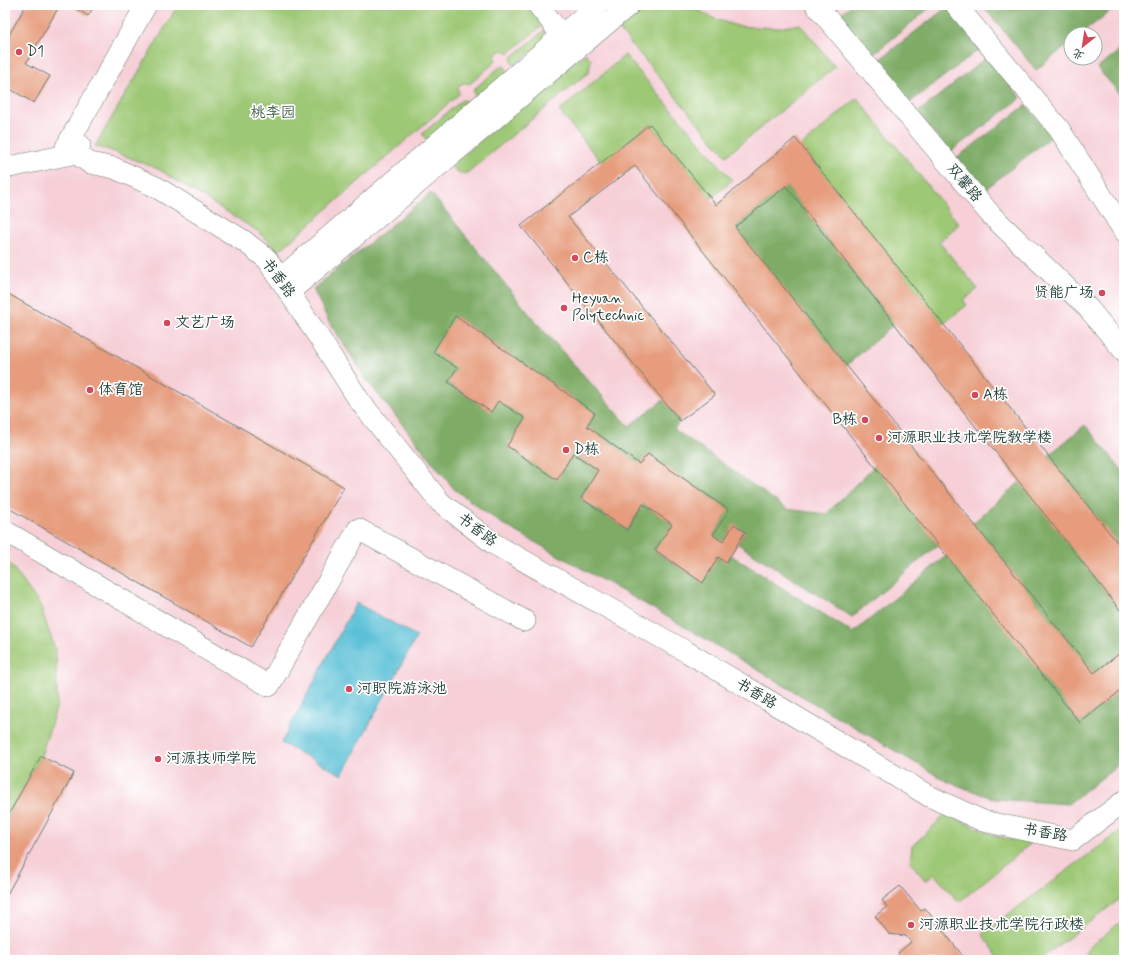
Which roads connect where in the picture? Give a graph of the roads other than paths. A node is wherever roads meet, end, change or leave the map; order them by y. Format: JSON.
{"nodes":[{"id":1,"x":146,"y":5,"type":"edge"},
{"id":2,"x":161,"y":5,"type":"edge"},
{"id":3,"x":538,"y":5,"type":"edge"},
{"id":4,"x":552,"y":5,"type":"edge"},
{"id":5,"x":597,"y":5,"type":"edge"},
{"id":6,"x":629,"y":5,"type":"edge"},
{"id":7,"x":816,"y":5,"type":"edge"},
{"id":8,"x":956,"y":5,"type":"edge"},
{"id":9,"x":572,"y":40,"type":"junction"},
{"id":10,"x":73,"y":146,"type":"junction"},
{"id":11,"x":5,"y":158,"type":"edge"},
{"id":12,"x":5,"y":168,"type":"edge"},
{"id":13,"x":1124,"y":231,"type":"edge"},
{"id":14,"x":288,"y":283,"type":"junction"},
{"id":15,"x":1124,"y":351,"type":"edge"},
{"id":16,"x":5,"y":531,"type":"edge"},
{"id":17,"x":525,"y":621,"type":"dead end"},
{"id":18,"x":1124,"y":785,"type":"edge"},
{"id":19,"x":1124,"y":801,"type":"edge"}],
"edges":[{"from":1,"to":10,"type":"street"},
{"from":2,"to":10,"type":"street"},
{"from":3,"to":9,"type":"street"},
{"from":4,"to":9,"type":"street"},
{"from":5,"to":9,"type":"street"},
{"from":6,"to":9,"type":"street"},
{"from":7,"to":15,"type":"street","name":"双馨路"},
{"from":8,"to":13,"type":"street"},
{"from":9,"to":14,"type":"street"},
{"from":10,"to":11,"type":"street"},
{"from":10,"to":12,"type":"street"},
{"from":10,"to":14,"type":"street","name":"书香路"},
{"from":14,"to":18,"type":"street","name":"书香路"},
{"from":14,"to":19,"type":"street","name":"书香路"},
{"from":16,"to":17,"type":"street"}]}
